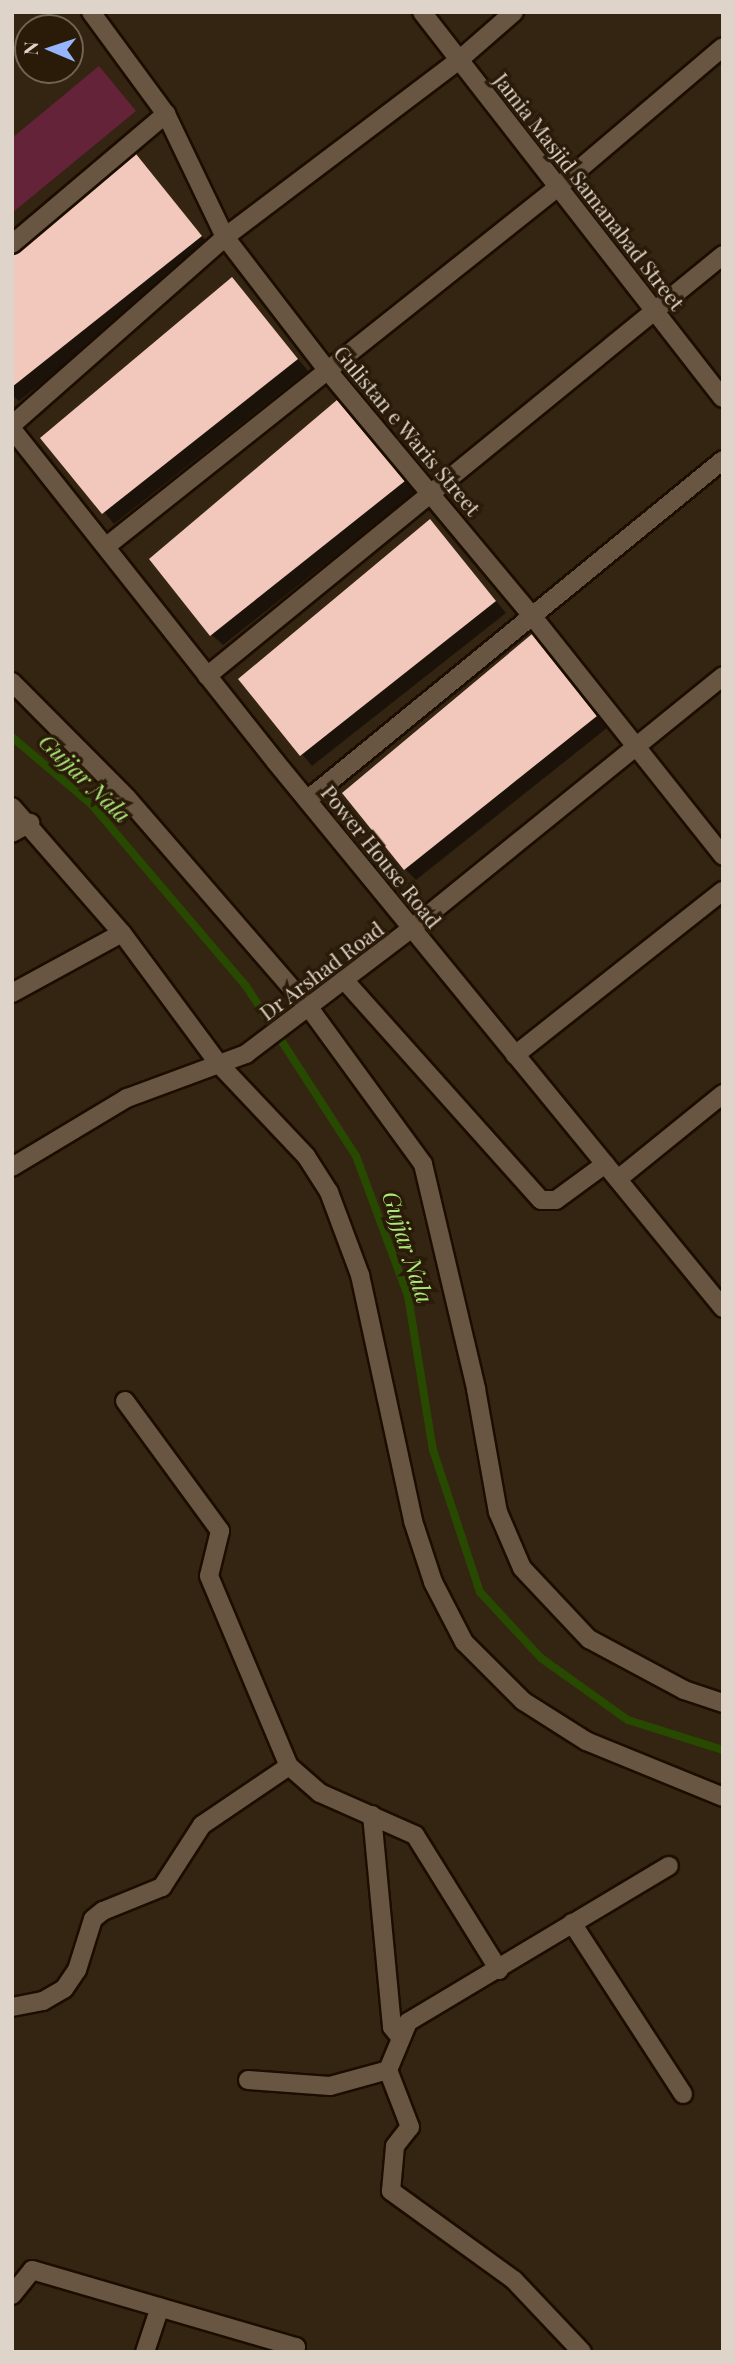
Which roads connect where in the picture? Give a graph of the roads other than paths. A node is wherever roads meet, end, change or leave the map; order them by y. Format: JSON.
{"nodes":[{"id":1,"x":91,"y":12,"type":"edge"},
{"id":2,"x":422,"y":12,"type":"edge"},
{"id":3,"x":514,"y":12,"type":"edge"},
{"id":4,"x":723,"y":47,"type":"edge"},
{"id":5,"x":459,"y":60,"type":"junction"},
{"id":6,"x":166,"y":114,"type":"junction"},
{"id":7,"x":558,"y":187,"type":"junction"},
{"id":8,"x":225,"y":237,"type":"junction"},
{"id":9,"x":12,"y":244,"type":"edge"},
{"id":10,"x":723,"y":256,"type":"edge"},
{"id":11,"x":655,"y":310,"type":"junction"},
{"id":12,"x":328,"y":371,"type":"junction"},
{"id":13,"x":723,"y":398,"type":"edge"},
{"id":14,"x":12,"y":427,"type":"edge"},
{"id":15,"x":723,"y":460,"type":"edge"},
{"id":16,"x":430,"y":494,"type":"junction"},
{"id":17,"x":108,"y":545,"type":"junction"},
{"id":18,"x":533,"y":617,"type":"junction"},
{"id":19,"x":207,"y":676,"type":"junction"},
{"id":20,"x":723,"y":676,"type":"edge"},
{"id":21,"x":12,"y":682,"type":"edge"},
{"id":22,"x":637,"y":745,"type":"junction"},
{"id":23,"x":307,"y":800,"type":"junction"},
{"id":24,"x":12,"y":807,"type":"edge"},
{"id":25,"x":30,"y":823,"type":"junction"},
{"id":26,"x":12,"y":833,"type":"edge"},
{"id":27,"x":723,"y":856,"type":"edge"},
{"id":28,"x":723,"y":891,"type":"edge"},
{"id":29,"x":412,"y":928,"type":"junction"},
{"id":30,"x":122,"y":933,"type":"junction"},
{"id":31,"x":346,"y":982,"type":"junction"},
{"id":32,"x":12,"y":993,"type":"edge"},
{"id":33,"x":310,"y":1009,"type":"junction"},
{"id":34,"x":515,"y":1055,"type":"junction"},
{"id":35,"x":219,"y":1065,"type":"junction"},
{"id":36,"x":723,"y":1094,"type":"edge"},
{"id":37,"x":605,"y":1164,"type":"junction"},
{"id":38,"x":12,"y":1167,"type":"edge"},
{"id":39,"x":618,"y":1180,"type":"junction"},
{"id":40,"x":720,"y":1300,"type":"edge"},
{"id":41,"x":125,"y":1401,"type":"dead end"},
{"id":42,"x":723,"y":1703,"type":"edge"},
{"id":43,"x":289,"y":1766,"type":"junction"},
{"id":44,"x":723,"y":1797,"type":"edge"},
{"id":45,"x":372,"y":1815,"type":"junction"},
{"id":46,"x":669,"y":1866,"type":"dead end"},
{"id":47,"x":572,"y":1923,"type":"junction"},
{"id":48,"x":499,"y":1970,"type":"junction"},
{"id":49,"x":12,"y":2007,"type":"edge"},
{"id":50,"x":401,"y":2038,"type":"junction"},
{"id":51,"x":388,"y":2070,"type":"junction"},
{"id":52,"x":248,"y":2080,"type":"dead end"},
{"id":53,"x":683,"y":2094,"type":"dead end"},
{"id":54,"x":12,"y":2295,"type":"edge"},
{"id":55,"x":160,"y":2307,"type":"junction"},
{"id":56,"x":145,"y":2352,"type":"edge"},
{"id":57,"x":295,"y":2352,"type":"edge"},
{"id":58,"x":582,"y":2352,"type":"edge"}],
"edges":[{"from":1,"to":6,"type":"street","name":"Gulistan e Waris Street"},
{"from":2,"to":5,"type":"street","name":"Jamia Masjid Samanabad Street"},
{"from":3,"to":5,"type":"street"},
{"from":4,"to":7,"type":"street"},
{"from":5,"to":7,"type":"street","name":"Jamia Masjid Samanabad Street"},
{"from":5,"to":8,"type":"street"},
{"from":6,"to":8,"type":"street","name":"Gulistan e Waris Street"},
{"from":6,"to":9,"type":"street"},
{"from":7,"to":11,"type":"street","name":"Jamia Masjid Samanabad Street"},
{"from":7,"to":12,"type":"street"},
{"from":8,"to":12,"type":"street","name":"Gulistan e Waris Street"},
{"from":8,"to":14,"type":"street"},
{"from":10,"to":11,"type":"street"},
{"from":11,"to":13,"type":"street","name":"Jamia Masjid Samanabad Street"},
{"from":11,"to":16,"type":"street"},
{"from":12,"to":16,"type":"street","name":"Gulistan e Waris Street"},
{"from":12,"to":17,"type":"street"},
{"from":14,"to":17,"type":"street","name":"Power House Road"},
{"from":15,"to":18,"type":"street"},
{"from":16,"to":18,"type":"street","name":"Gulistan e Waris Street"},
{"from":16,"to":19,"type":"street"},
{"from":17,"to":19,"type":"street","name":"Power House Road"},
{"from":18,"to":22,"type":"street","name":"Gulistan e Waris Street"},
{"from":18,"to":23,"type":"street"},
{"from":19,"to":23,"type":"street","name":"Power House Road"},
{"from":20,"to":22,"type":"street","name":"Dr Arshad Road"},
{"from":21,"to":33,"type":"street"},
{"from":22,"to":27,"type":"street","name":"Gulistan e Waris Street"},
{"from":22,"to":29,"type":"street","name":"Dr Arshad Road"},
{"from":23,"to":29,"type":"street","name":"Power House Road"},
{"from":24,"to":25,"type":"street"},
{"from":25,"to":26,"type":"street"},
{"from":25,"to":30,"type":"street"},
{"from":28,"to":34,"type":"street"},
{"from":29,"to":31,"type":"street","name":"Dr Arshad Road"},
{"from":29,"to":34,"type":"street","name":"Power House Road"},
{"from":30,"to":32,"type":"street"},
{"from":30,"to":35,"type":"street"},
{"from":31,"to":33,"type":"street","name":"Dr Arshad Road"},
{"from":31,"to":37,"type":"street"},
{"from":33,"to":35,"type":"street","name":"Dr Arshad Road"},
{"from":33,"to":42,"type":"street"},
{"from":34,"to":37,"type":"street","name":"Power House Road"},
{"from":35,"to":38,"type":"street","name":"Dr Arshad Road"},
{"from":35,"to":44,"type":"street"},
{"from":36,"to":39,"type":"street"},
{"from":37,"to":39,"type":"street","name":"Power House Road"},
{"from":39,"to":40,"type":"street","name":"Power House Road"},
{"from":41,"to":43,"type":"street"},
{"from":43,"to":45,"type":"street"},
{"from":43,"to":49,"type":"street"},
{"from":45,"to":48,"type":"street"},
{"from":45,"to":50,"type":"street"},
{"from":46,"to":47,"type":"street"},
{"from":47,"to":48,"type":"street"},
{"from":47,"to":53,"type":"street"},
{"from":48,"to":50,"type":"street"},
{"from":50,"to":51,"type":"street"},
{"from":51,"to":52,"type":"street"},
{"from":51,"to":58,"type":"street"},
{"from":54,"to":55,"type":"street"},
{"from":55,"to":56,"type":"street"},
{"from":55,"to":57,"type":"street"}]}
